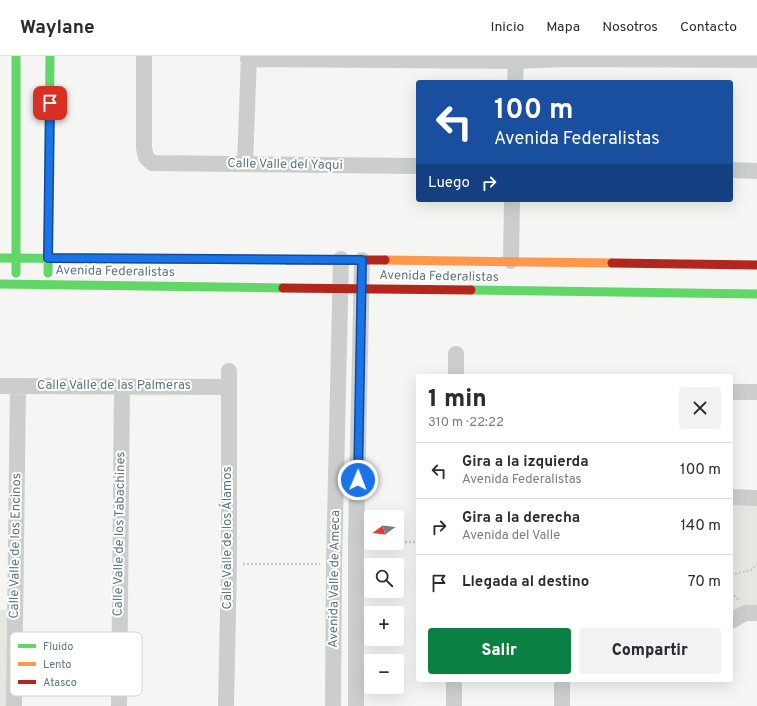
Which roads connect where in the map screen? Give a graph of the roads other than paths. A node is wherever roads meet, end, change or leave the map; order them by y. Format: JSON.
{"nodes":[{"id":1,"x":16,"y":56,"type":"edge"},
{"id":2,"x":50,"y":56,"type":"edge"},
{"id":3,"x":144,"y":56,"type":"edge"},
{"id":4,"x":248,"y":57,"type":"edge"},
{"id":5,"x":757,"y":60,"type":"edge"},
{"id":6,"x":516,"y":61,"type":"junction"},
{"id":7,"x":515,"y":80,"type":"edge"},
{"id":8,"x":245,"y":164,"type":"junction"},
{"id":9,"x":416,"y":166,"type":"edge"},
{"id":10,"x":733,"y":170,"type":"edge"},
{"id":11,"x":757,"y":170,"type":"edge"},
{"id":12,"x":512,"y":202,"type":"edge"},
{"id":13,"x":0,"y":258,"type":"edge"},
{"id":14,"x":16,"y":258,"type":"junction"},
{"id":15,"x":48,"y":258,"type":"junction"},
{"id":16,"x":342,"y":259,"type":"junction"},
{"id":17,"x":362,"y":260,"type":"junction"},
{"id":18,"x":511,"y":261,"type":"junction"},
{"id":19,"x":757,"y":265,"type":"edge"},
{"id":20,"x":0,"y":284,"type":"edge"},
{"id":21,"x":15,"y":284,"type":"junction"},
{"id":22,"x":48,"y":284,"type":"junction"},
{"id":23,"x":341,"y":288,"type":"junction"},
{"id":24,"x":362,"y":288,"type":"junction"},
{"id":25,"x":757,"y":294,"type":"edge"},
{"id":26,"x":456,"y":354,"type":"dead end"},
{"id":27,"x":229,"y":371,"type":"dead end"},
{"id":28,"x":456,"y":374,"type":"edge"},
{"id":29,"x":0,"y":386,"type":"edge"},
{"id":30,"x":18,"y":386,"type":"junction"},
{"id":31,"x":122,"y":387,"type":"junction"},
{"id":32,"x":229,"y":387,"type":"junction"},
{"id":33,"x":733,"y":392,"type":"edge"},
{"id":34,"x":757,"y":392,"type":"edge"},
{"id":35,"x":733,"y":497,"type":"edge"},
{"id":36,"x":757,"y":498,"type":"edge"},
{"id":37,"x":757,"y":613,"type":"edge"},
{"id":38,"x":733,"y":621,"type":"edge"},
{"id":39,"x":15,"y":632,"type":"edge"},
{"id":40,"x":120,"y":632,"type":"edge"},
{"id":41,"x":454,"y":682,"type":"edge"},
{"id":42,"x":562,"y":682,"type":"edge"},
{"id":43,"x":14,"y":696,"type":"edge"},
{"id":44,"x":119,"y":696,"type":"edge"},
{"id":45,"x":14,"y":706,"type":"edge"},
{"id":46,"x":119,"y":706,"type":"edge"},
{"id":47,"x":226,"y":706,"type":"edge"},
{"id":48,"x":333,"y":706,"type":"edge"},
{"id":49,"x":356,"y":706,"type":"edge"},
{"id":50,"x":454,"y":706,"type":"edge"},
{"id":51,"x":562,"y":706,"type":"edge"}],
"edges":[{"from":1,"to":14,"type":"street"},
{"from":2,"to":15,"type":"street"},
{"from":3,"to":8,"type":"street","name":"Calle Valle del Yaqui"},
{"from":4,"to":6,"type":"street"},
{"from":4,"to":8,"type":"street"},
{"from":5,"to":6,"type":"street"},
{"from":6,"to":7,"type":"street"},
{"from":8,"to":9,"type":"street","name":"Calle Valle del Yaqui"},
{"from":10,"to":11,"type":"street"},
{"from":12,"to":18,"type":"street"},
{"from":13,"to":14,"type":"street","name":"Avenida Federalistas"},
{"from":14,"to":15,"type":"street","name":"Avenida Federalistas"},
{"from":14,"to":21,"type":"street"},
{"from":15,"to":16,"type":"street","name":"Avenida Federalistas"},
{"from":15,"to":22,"type":"street"},
{"from":16,"to":17,"type":"street","name":"Avenida Federalistas"},
{"from":16,"to":23,"type":"street","name":"Avenida Valle de Ameca"},
{"from":17,"to":18,"type":"street","name":"Avenida Federalistas"},
{"from":17,"to":24,"type":"street","name":"Avenida Valle de Ameca"},
{"from":18,"to":19,"type":"street","name":"Avenida Federalistas"},
{"from":20,"to":21,"type":"street","name":"Avenida Federalistas"},
{"from":21,"to":22,"type":"street","name":"Avenida Federalistas"},
{"from":22,"to":23,"type":"street","name":"Avenida Federalistas"},
{"from":23,"to":24,"type":"street","name":"Avenida Federalistas"},
{"from":23,"to":48,"type":"street","name":"Avenida Valle de Ameca"},
{"from":24,"to":25,"type":"street","name":"Avenida Federalistas"},
{"from":24,"to":49,"type":"street","name":"Avenida Valle de Ameca"},
{"from":26,"to":28,"type":"street"},
{"from":27,"to":32,"type":"street","name":"Calle Valle de los Álamos"},
{"from":29,"to":30,"type":"street","name":"Calle Valle de las Palmeras"},
{"from":30,"to":31,"type":"street","name":"Calle Valle de las Palmeras"},
{"from":30,"to":39,"type":"street","name":"Calle Valle de los Encinos"},
{"from":31,"to":32,"type":"street","name":"Calle Valle de las Palmeras"},
{"from":31,"to":40,"type":"street","name":"Calle Valle de los Tabachines"},
{"from":32,"to":47,"type":"street","name":"Calle Valle de los Álamos"},
{"from":33,"to":34,"type":"street"},
{"from":35,"to":36,"type":"street"},
{"from":37,"to":38,"type":"street"},
{"from":41,"to":50,"type":"street"},
{"from":42,"to":51,"type":"street"},
{"from":43,"to":45,"type":"street","name":"Calle Valle de los Encinos"},
{"from":44,"to":46,"type":"street","name":"Calle Valle de los Tabachines"}]}
